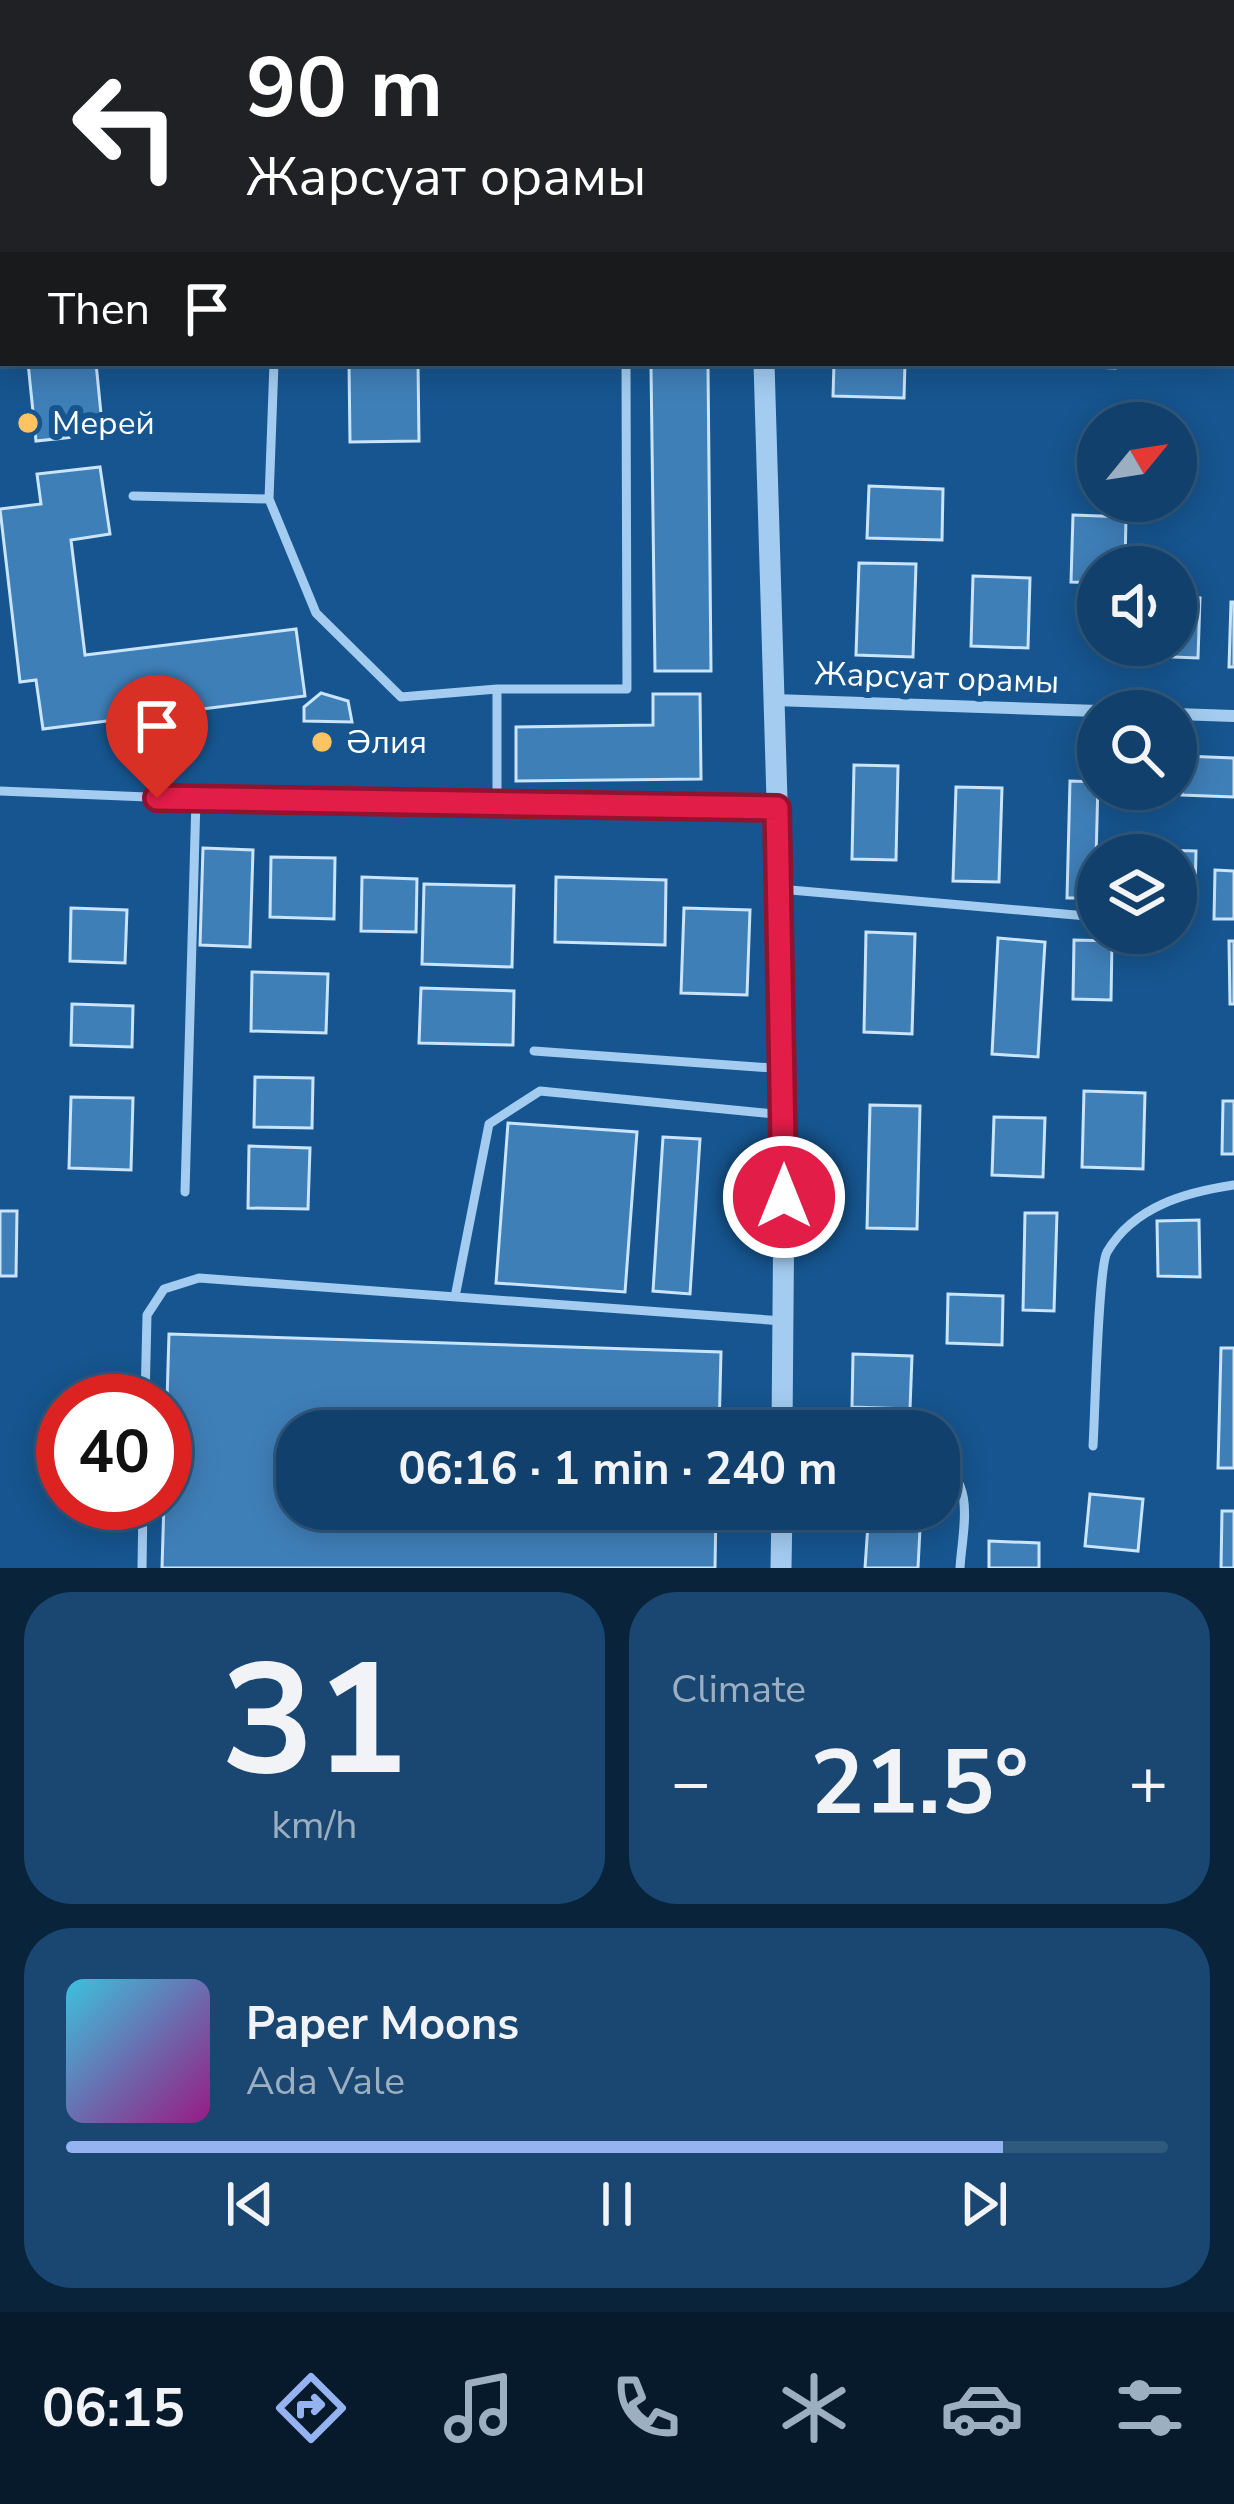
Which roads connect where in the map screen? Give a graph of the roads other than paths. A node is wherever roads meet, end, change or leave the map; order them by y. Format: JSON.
{"nodes":[{"id":1,"x":274,"y":366,"type":"edge"},
{"id":2,"x":626,"y":366,"type":"edge"},
{"id":3,"x":764,"y":366,"type":"edge"},
{"id":4,"x":133,"y":496,"type":"dead end"},
{"id":5,"x":269,"y":499,"type":"junction"},
{"id":6,"x":496,"y":689,"type":"junction"},
{"id":7,"x":774,"y":700,"type":"junction"},
{"id":8,"x":1077,"y":710,"type":"edge"},
{"id":9,"x":1197,"y":715,"type":"edge"},
{"id":10,"x":1234,"y":716,"type":"edge"},
{"id":11,"x":0,"y":791,"type":"edge"},
{"id":12,"x":196,"y":799,"type":"junction"},
{"id":13,"x":497,"y":803,"type":"junction"},
{"id":14,"x":777,"y":808,"type":"junction"},
{"id":15,"x":779,"y":889,"type":"junction"},
{"id":16,"x":1077,"y":915,"type":"edge"},
{"id":17,"x":534,"y":1052,"type":"dead end"},
{"id":18,"x":784,"y":1070,"type":"junction"},
{"id":19,"x":784,"y":1115,"type":"junction"},
{"id":20,"x":1234,"y":1185,"type":"edge"},
{"id":21,"x":185,"y":1192,"type":"dead end"},
{"id":22,"x":455,"y":1297,"type":"junction"},
{"id":23,"x":783,"y":1321,"type":"junction"},
{"id":24,"x":146,"y":1374,"type":"edge"},
{"id":25,"x":782,"y":1410,"type":"edge"},
{"id":26,"x":1094,"y":1446,"type":"dead end"},
{"id":27,"x":960,"y":1480,"type":"edge"},
{"id":28,"x":143,"y":1530,"type":"edge"},
{"id":29,"x":782,"y":1530,"type":"edge"},
{"id":30,"x":142,"y":1568,"type":"edge"},
{"id":31,"x":782,"y":1568,"type":"edge"},
{"id":32,"x":960,"y":1568,"type":"edge"}],
"edges":[{"from":1,"to":5,"type":"lane"},
{"from":2,"to":6,"type":"lane"},
{"from":3,"to":7,"type":"street"},
{"from":4,"to":5,"type":"lane"},
{"from":5,"to":6,"type":"lane"},
{"from":6,"to":13,"type":"lane"},
{"from":7,"to":8,"type":"street","name":"Жарсуат орамы"},
{"from":7,"to":14,"type":"street"},
{"from":9,"to":10,"type":"street"},
{"from":11,"to":12,"type":"lane"},
{"from":12,"to":13,"type":"lane"},
{"from":12,"to":21,"type":"lane"},
{"from":13,"to":14,"type":"lane"},
{"from":14,"to":15,"type":"street"},
{"from":15,"to":16,"type":"lane"},
{"from":15,"to":18,"type":"street"},
{"from":17,"to":18,"type":"lane"},
{"from":18,"to":19,"type":"street"},
{"from":19,"to":22,"type":"lane"},
{"from":19,"to":23,"type":"street"},
{"from":20,"to":26,"type":"lane"},
{"from":22,"to":23,"type":"lane"},
{"from":22,"to":24,"type":"lane"},
{"from":23,"to":25,"type":"street"},
{"from":27,"to":32,"type":"lane"},
{"from":28,"to":30,"type":"lane"},
{"from":29,"to":31,"type":"street"}]}
